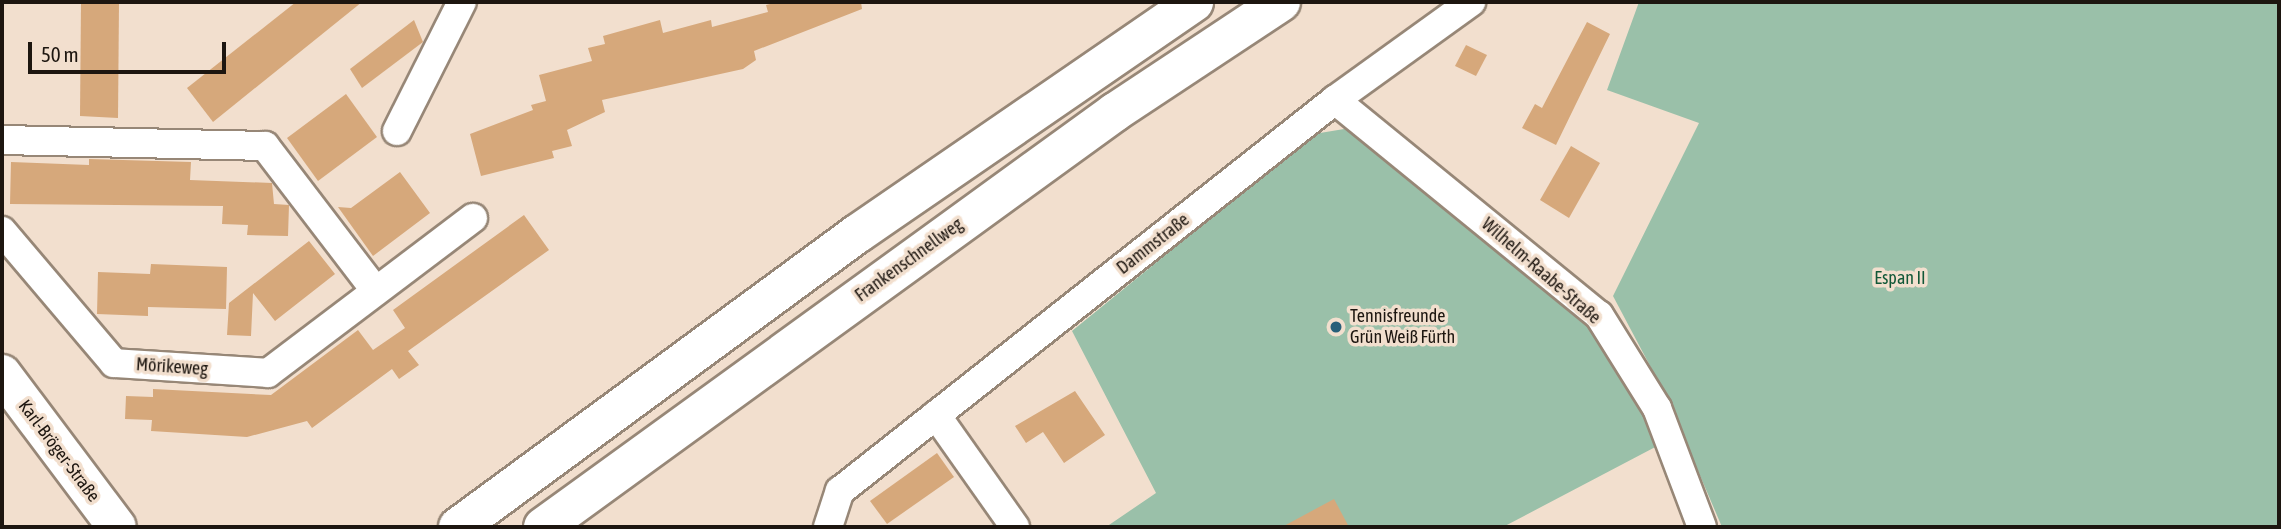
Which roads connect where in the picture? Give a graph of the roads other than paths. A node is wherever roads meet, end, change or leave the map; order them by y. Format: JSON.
{"nodes":[{"id":1,"x":462,"y":2,"type":"edge"},
{"id":2,"x":1194,"y":2,"type":"edge"},
{"id":3,"x":1281,"y":2,"type":"edge"},
{"id":4,"x":1471,"y":2,"type":"edge"},
{"id":5,"x":1335,"y":100,"type":"junction"},
{"id":6,"x":397,"y":131,"type":"dead end"},
{"id":7,"x":2,"y":140,"type":"edge"},
{"id":8,"x":473,"y":218,"type":"dead end"},
{"id":9,"x":2,"y":231,"type":"edge"},
{"id":10,"x":375,"y":290,"type":"junction"},
{"id":11,"x":2,"y":374,"type":"edge"},
{"id":12,"x":936,"y":415,"type":"junction"},
{"id":13,"x":117,"y":527,"type":"edge"},
{"id":14,"x":458,"y":527,"type":"edge"},
{"id":15,"x":543,"y":527,"type":"edge"},
{"id":16,"x":828,"y":527,"type":"edge"},
{"id":17,"x":1015,"y":527,"type":"edge"},
{"id":18,"x":1702,"y":527,"type":"edge"}],
"edges":[{"from":1,"to":6,"type":"street"},
{"from":2,"to":14,"type":"main road"},
{"from":3,"to":15,"type":"main road","name":"Frankenschnellweg"},
{"from":4,"to":5,"type":"street","name":"Dammstraße"},
{"from":5,"to":12,"type":"street","name":"Dammstraße"},
{"from":5,"to":18,"type":"street","name":"Wilhelm-Raabe-Straße"},
{"from":7,"to":10,"type":"street"},
{"from":8,"to":10,"type":"street","name":"Mörikeweg"},
{"from":9,"to":10,"type":"street","name":"Mörikeweg"},
{"from":11,"to":13,"type":"main road","name":"Karl-Bröger-Straße"},
{"from":12,"to":16,"type":"street","name":"Dammstraße"},
{"from":12,"to":17,"type":"street"}]}
